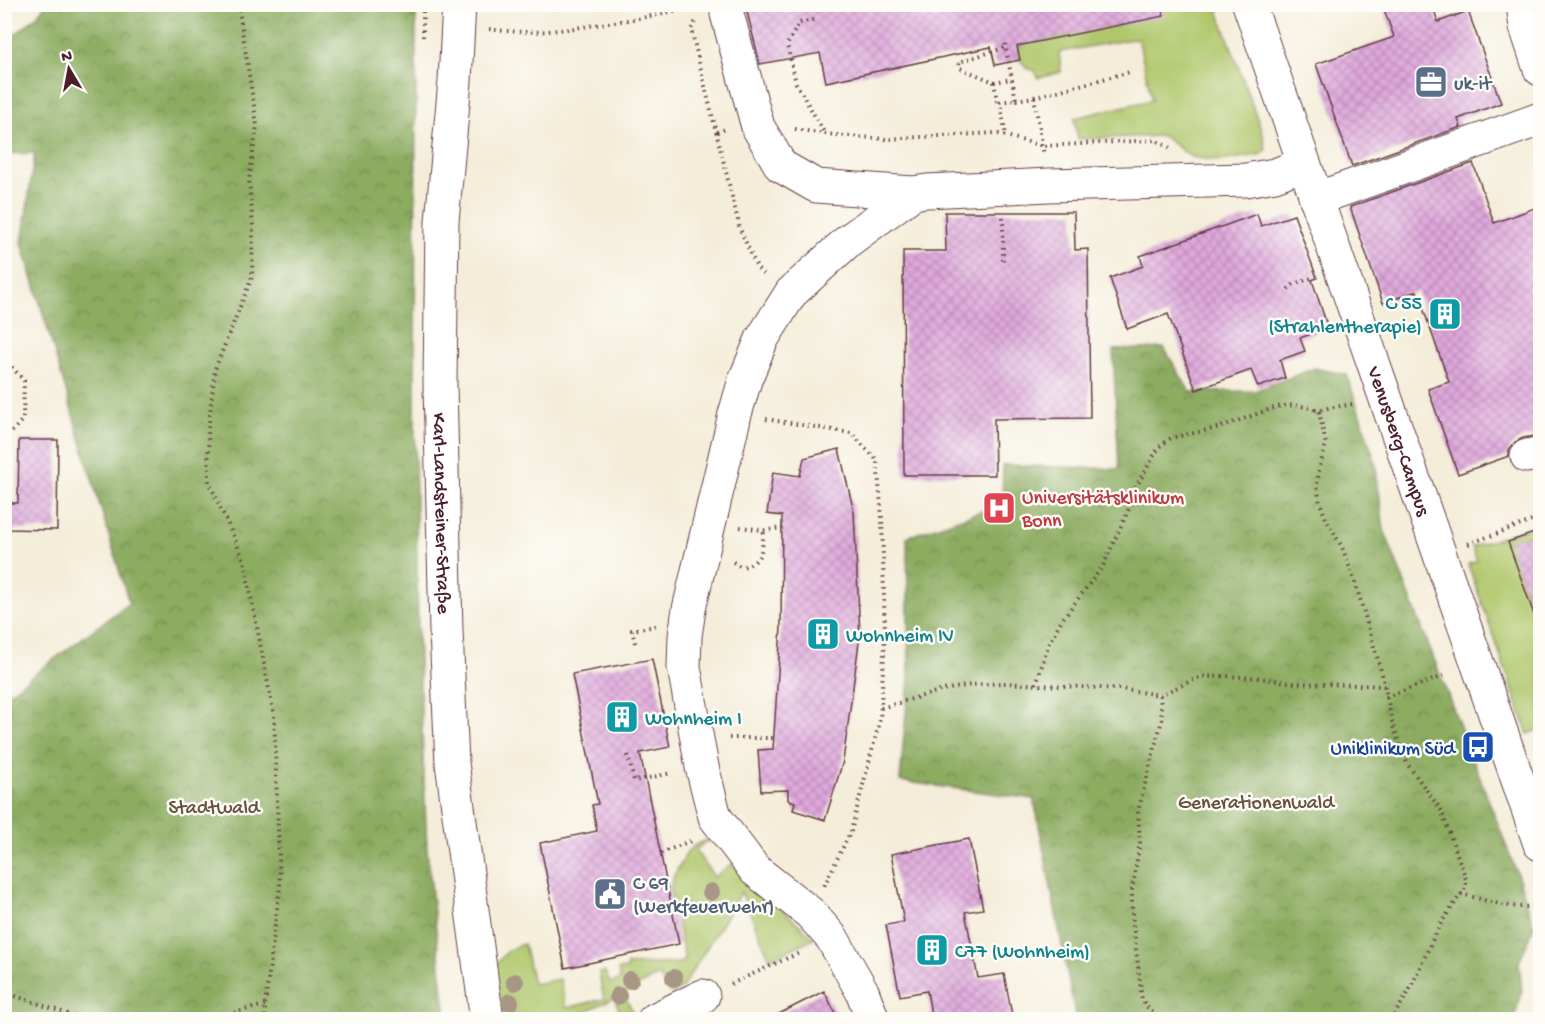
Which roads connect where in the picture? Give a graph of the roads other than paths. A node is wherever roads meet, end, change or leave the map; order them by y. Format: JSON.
{"nodes":[{"id":1,"x":1249,"y":4,"type":"edge"},
{"id":2,"x":1523,"y":4,"type":"edge"},
{"id":3,"x":459,"y":14,"type":"edge"},
{"id":4,"x":727,"y":14,"type":"dead end"},
{"id":5,"x":1540,"y":69,"type":"edge"},
{"id":6,"x":1540,"y":119,"type":"edge"},
{"id":7,"x":1304,"y":164,"type":"junction"},
{"id":8,"x":913,"y":193,"type":"junction"},
{"id":9,"x":1316,"y":199,"type":"junction"},
{"id":10,"x":1540,"y":844,"type":"edge"},
{"id":11,"x":703,"y":996,"type":"road end"},
{"id":12,"x":487,"y":1020,"type":"edge"},
{"id":13,"x":654,"y":1020,"type":"edge"},
{"id":14,"x":873,"y":1020,"type":"edge"}],
"edges":[{"from":1,"to":7,"type":"street","name":"Venusberg-Campus"},
{"from":2,"to":5,"type":"street"},
{"from":3,"to":12,"type":"street","name":"Karl-Landsteiner-Straße"},
{"from":4,"to":8,"type":"street"},
{"from":6,"to":9,"type":"street"},
{"from":7,"to":8,"type":"street"},
{"from":7,"to":9,"type":"street","name":"Venusberg-Campus"},
{"from":8,"to":14,"type":"street"},
{"from":9,"to":10,"type":"street","name":"Venusberg-Campus"},
{"from":11,"to":13,"type":"street"}]}
